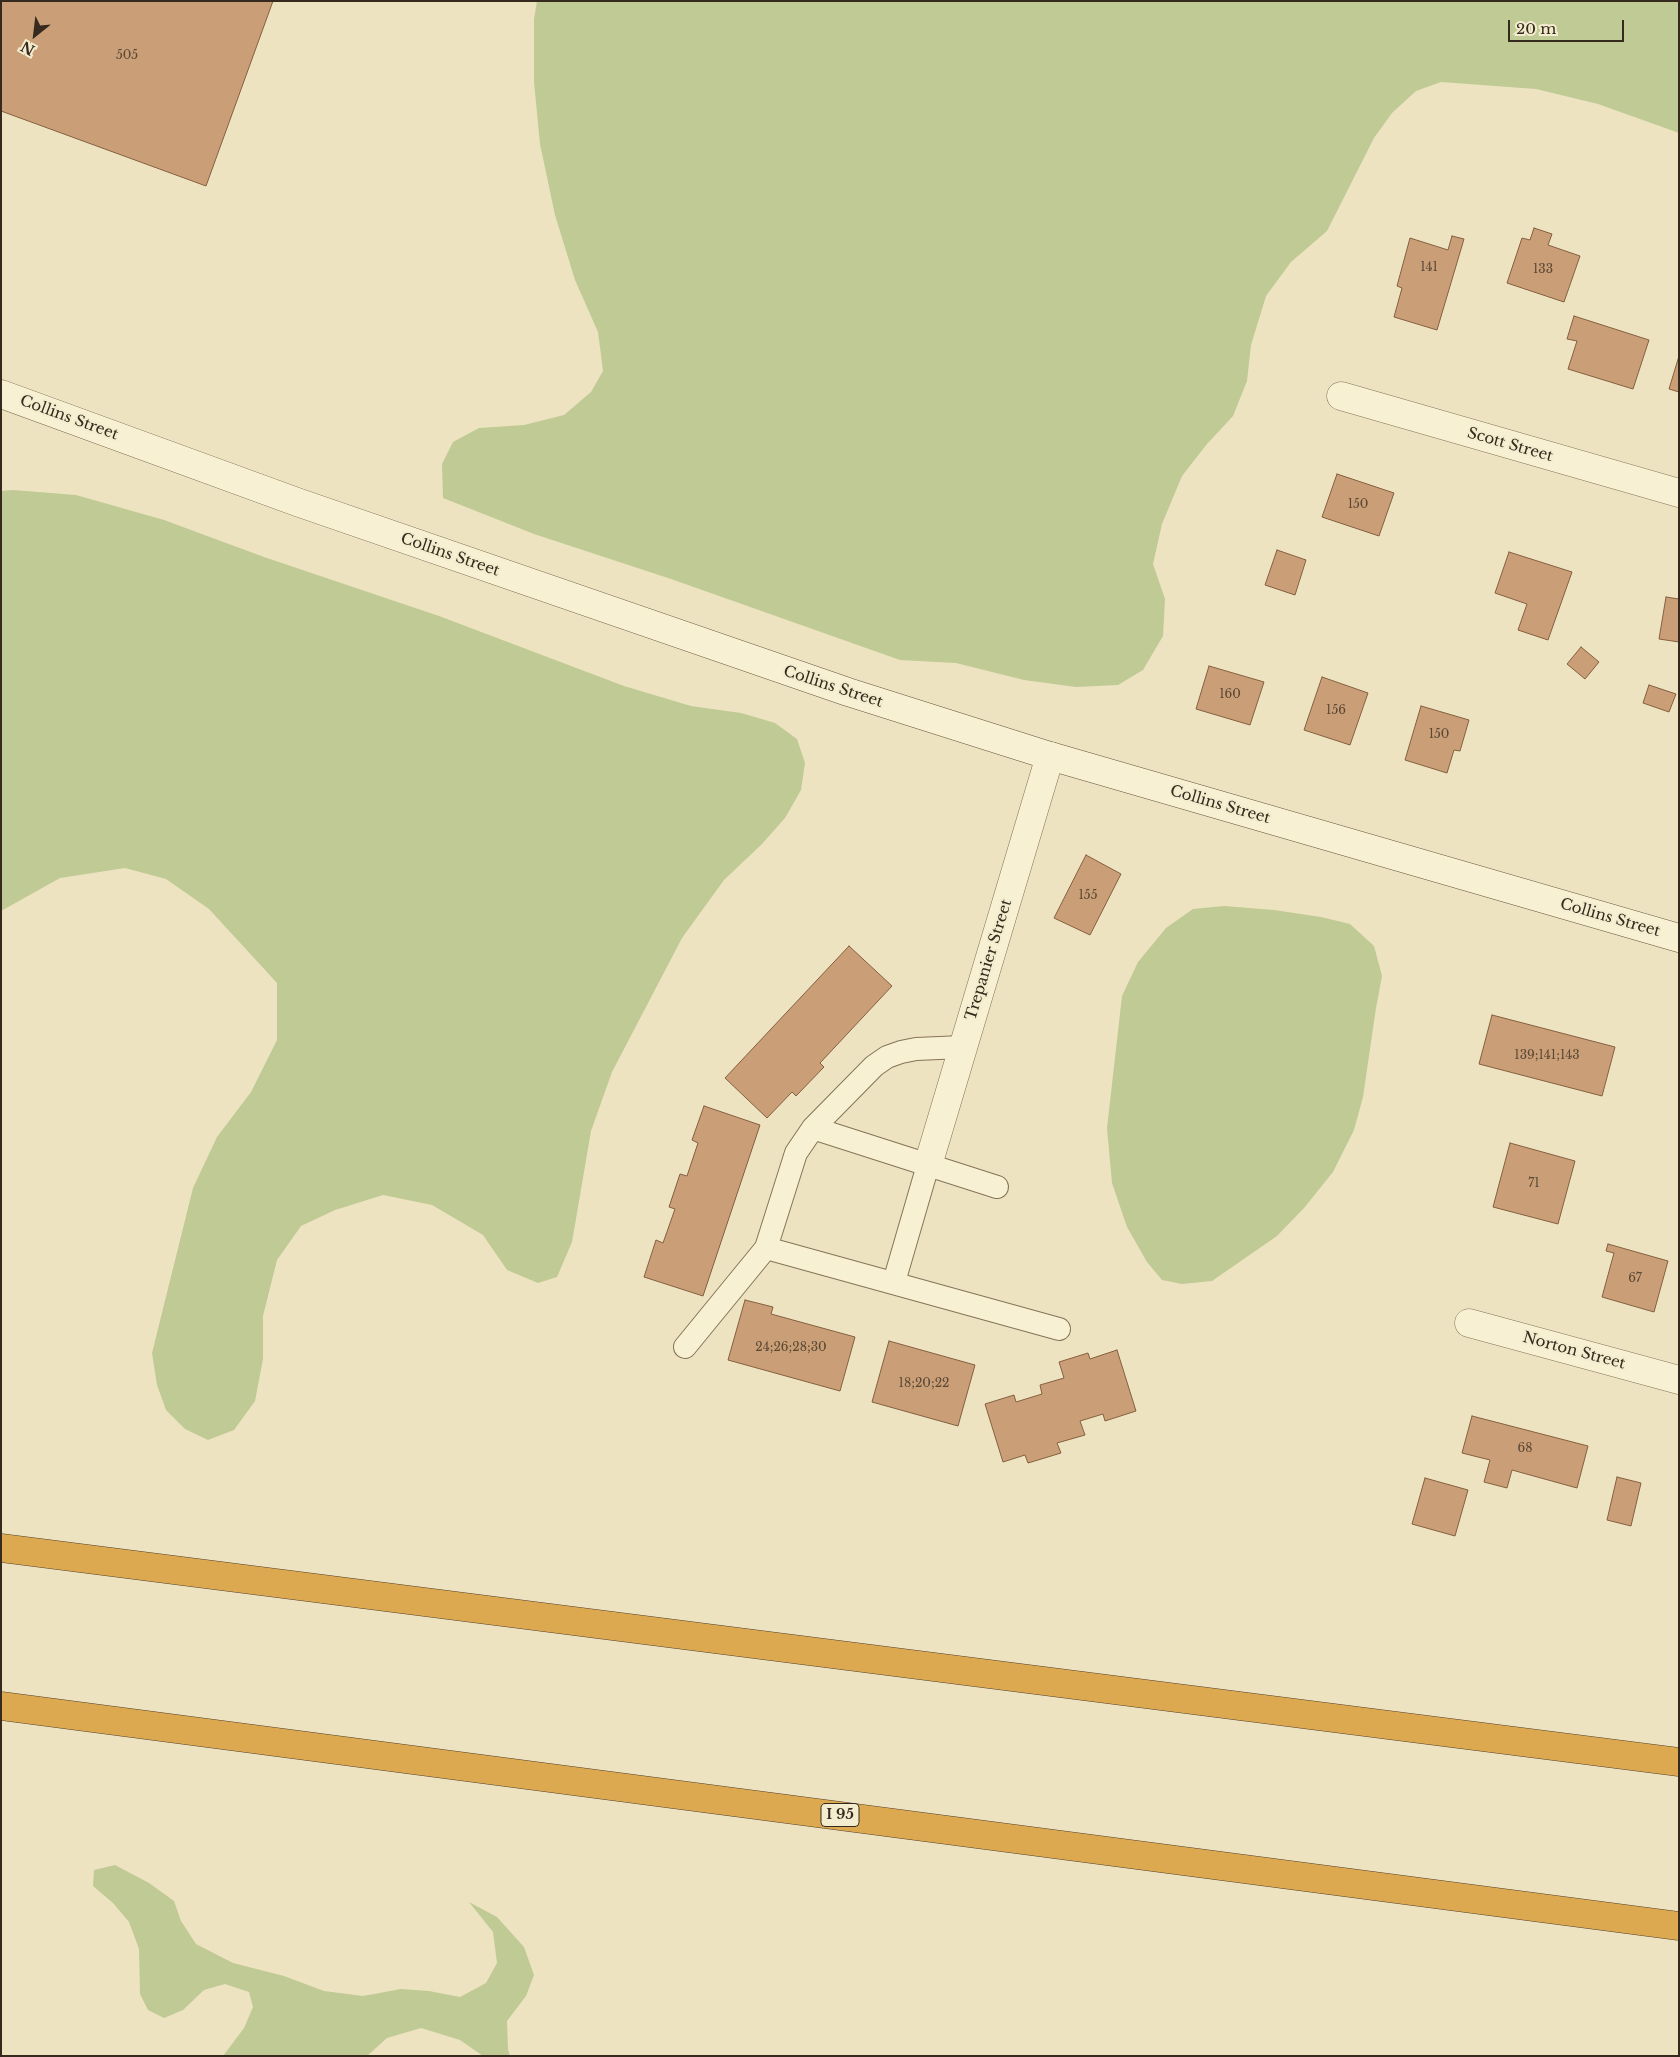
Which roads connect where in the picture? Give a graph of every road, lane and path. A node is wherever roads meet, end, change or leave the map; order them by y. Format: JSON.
{"nodes":[{"id":1,"x":1,"y":394,"type":"edge"},
{"id":2,"x":1341,"y":396,"type":"dead end"},
{"id":3,"x":1679,"y":493,"type":"edge"},
{"id":4,"x":1050,"y":756,"type":"junction"},
{"id":5,"x":1679,"y":938,"type":"edge"},
{"id":6,"x":963,"y":1047,"type":"junction"},
{"id":7,"x":813,"y":1128,"type":"junction"},
{"id":8,"x":928,"y":1165,"type":"junction"},
{"id":9,"x":997,"y":1187,"type":"dead end"},
{"id":10,"x":766,"y":1248,"type":"junction"},
{"id":11,"x":894,"y":1282,"type":"junction"},
{"id":12,"x":1469,"y":1322,"type":"dead end"},
{"id":13,"x":1059,"y":1329,"type":"dead end"},
{"id":14,"x":685,"y":1347,"type":"dead end"},
{"id":15,"x":1679,"y":1380,"type":"edge"},
{"id":16,"x":1,"y":1548,"type":"edge"},
{"id":17,"x":1,"y":1706,"type":"edge"},
{"id":18,"x":122,"y":1722,"type":"junction"},
{"id":19,"x":1,"y":1724,"type":"edge"},
{"id":20,"x":1679,"y":1762,"type":"edge"},
{"id":21,"x":1679,"y":1926,"type":"edge"}],
"edges":[{"from":1,"to":4,"type":"street","name":"Collins Street"},
{"from":2,"to":3,"type":"street","name":"Scott Street"},
{"from":4,"to":5,"type":"street","name":"Collins Street"},
{"from":4,"to":6,"type":"street","name":"Trepanier Street"},
{"from":6,"to":7,"type":"lane"},
{"from":6,"to":8,"type":"street","name":"Trepanier Street"},
{"from":7,"to":8,"type":"lane"},
{"from":7,"to":10,"type":"lane"},
{"from":8,"to":9,"type":"lane"},
{"from":8,"to":11,"type":"lane"},
{"from":10,"to":11,"type":"lane"},
{"from":10,"to":14,"type":"lane"},
{"from":11,"to":13,"type":"lane"},
{"from":12,"to":15,"type":"street","name":"Norton Street"},
{"from":16,"to":20,"type":"highway"},
{"from":17,"to":18,"type":"highway","number":"I 95"},
{"from":18,"to":19,"type":"highway"},
{"from":18,"to":21,"type":"highway","number":"I 95"}]}
